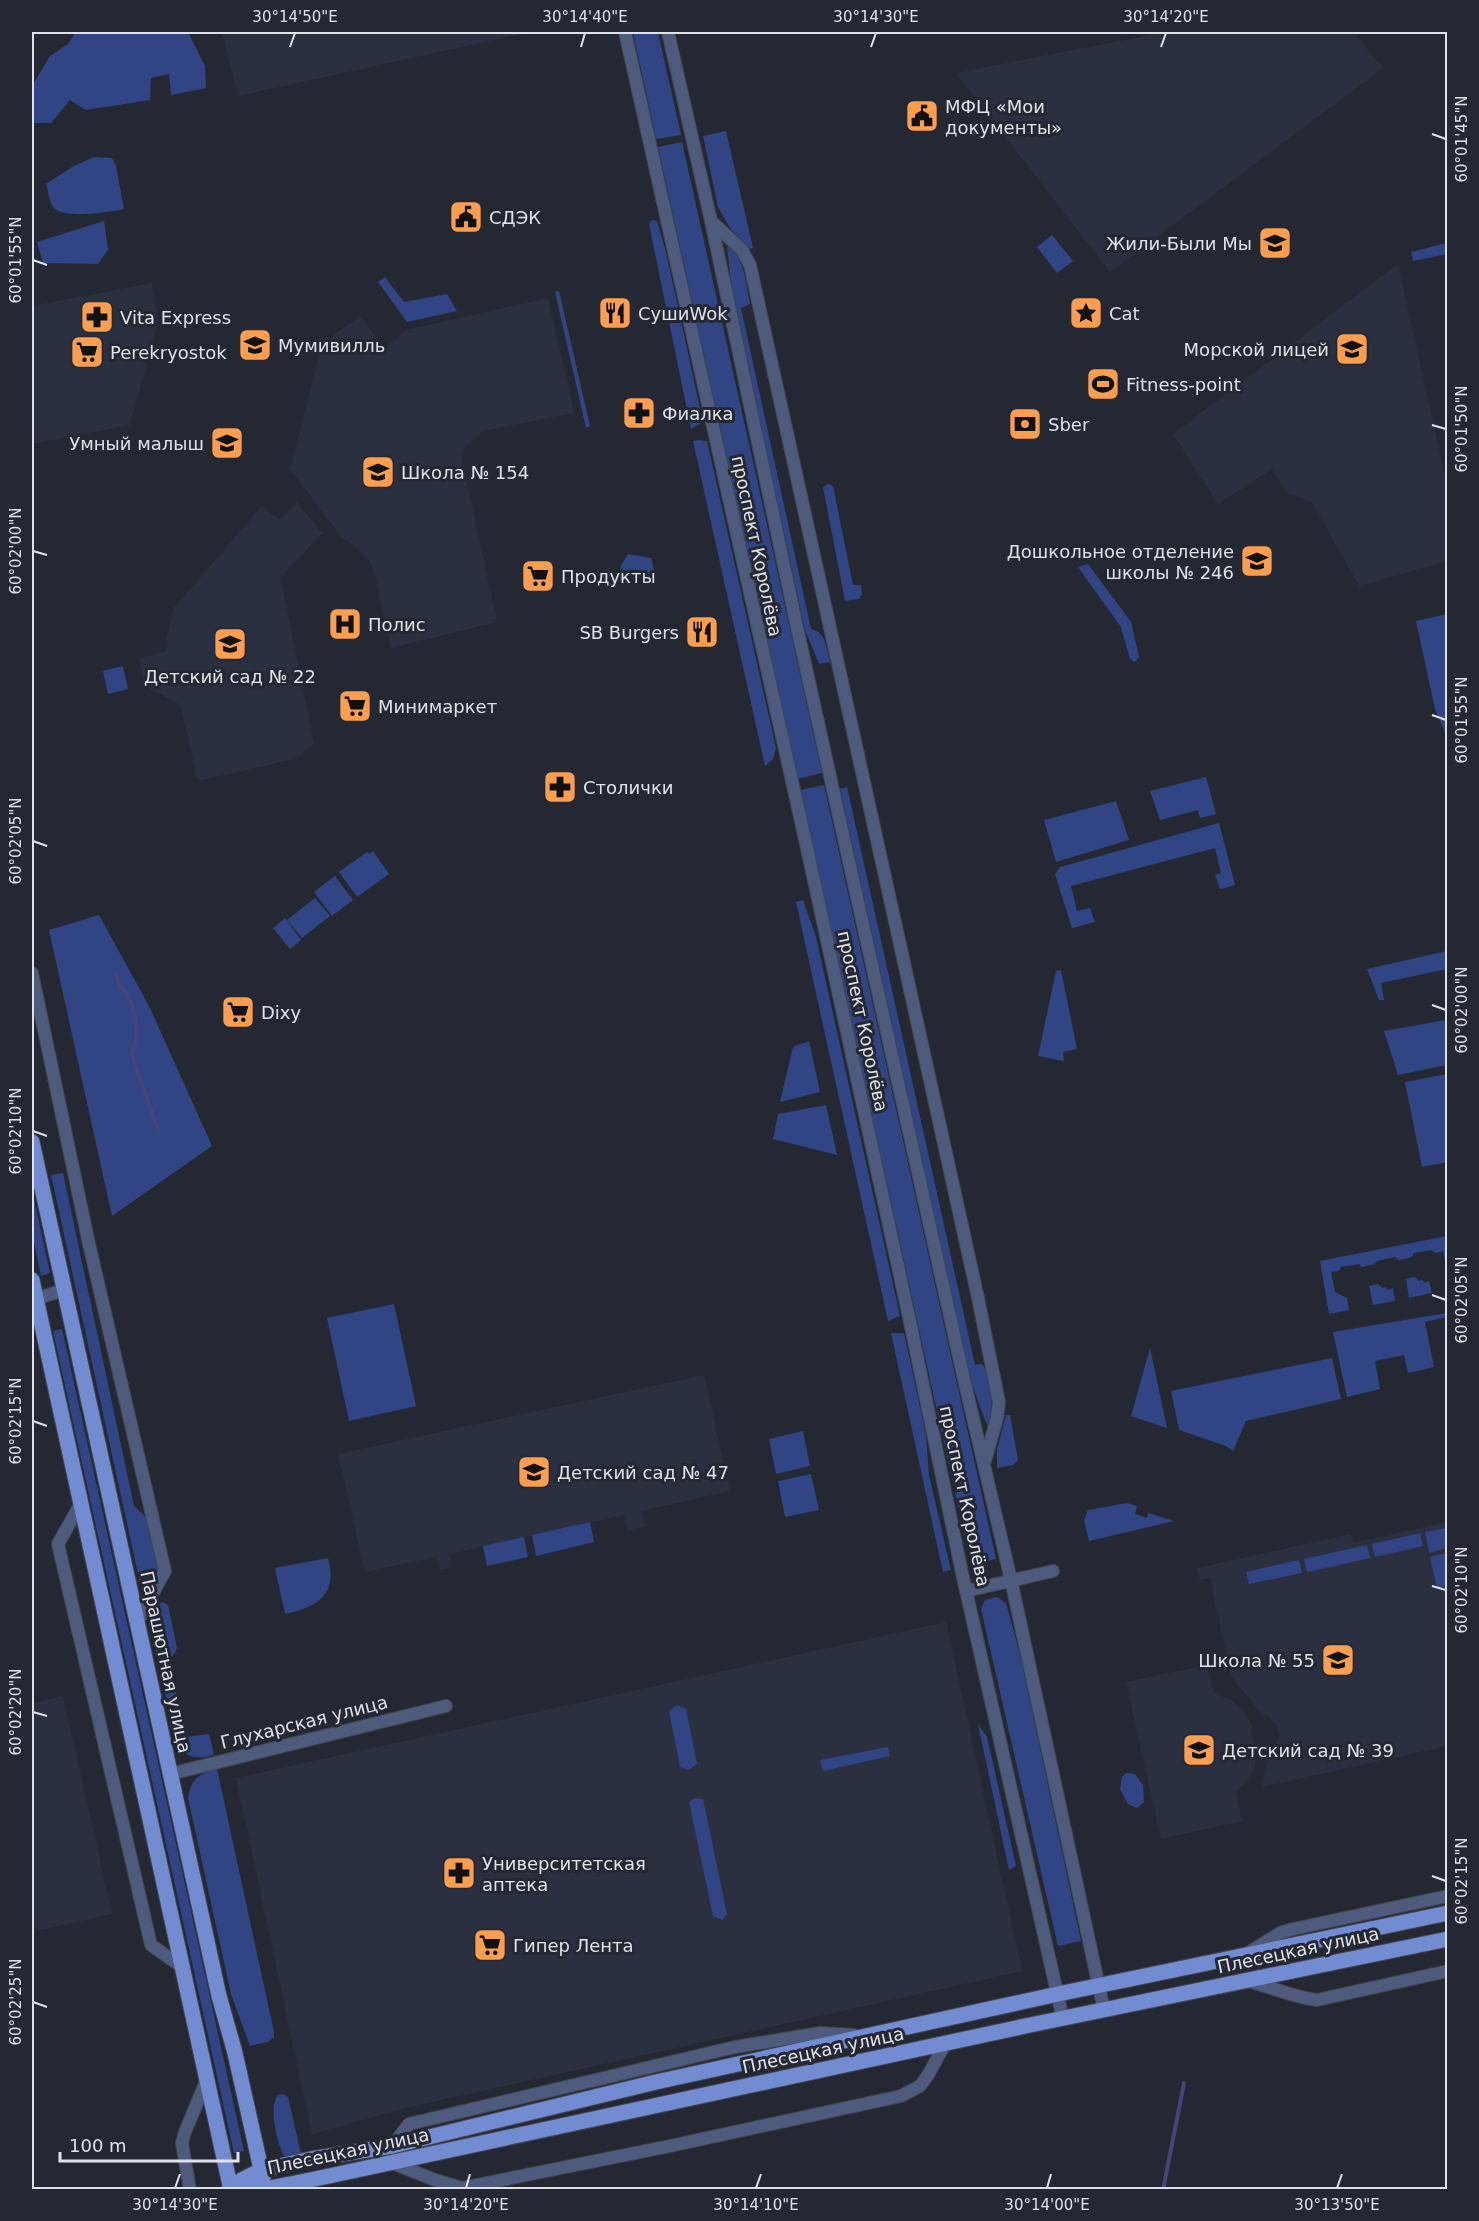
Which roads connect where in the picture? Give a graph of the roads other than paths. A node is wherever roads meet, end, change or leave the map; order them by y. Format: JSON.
{"nodes":[{"id":1,"x":625,"y":32,"type":"edge"},
{"id":2,"x":668,"y":32,"type":"edge"},
{"id":3,"x":711,"y":221,"type":"junction"},
{"id":4,"x":32,"y":973,"type":"edge"},
{"id":5,"x":32,"y":1142,"type":"edge"},
{"id":6,"x":32,"y":1280,"type":"edge"},
{"id":7,"x":64,"y":1290,"type":"junction"},
{"id":8,"x":34,"y":1299,"type":"edge"},
{"id":9,"x":984,"y":1462,"type":"junction"},
{"id":10,"x":80,"y":1505,"type":"junction"},
{"id":11,"x":1053,"y":1570,"type":"dead end"},
{"id":12,"x":1011,"y":1580,"type":"junction"},
{"id":13,"x":966,"y":1591,"type":"junction"},
{"id":14,"x":137,"y":1622,"type":"junction"},
{"id":15,"x":446,"y":1706,"type":"dead end"},
{"id":16,"x":170,"y":1774,"type":"junction"},
{"id":17,"x":1448,"y":1896,"type":"edge"},
{"id":18,"x":1448,"y":1913,"type":"edge"},
{"id":19,"x":1448,"y":1939,"type":"edge"},
{"id":20,"x":1244,"y":1955,"type":"junction"},
{"id":21,"x":181,"y":1966,"type":"junction"},
{"id":22,"x":1448,"y":1971,"type":"edge"},
{"id":23,"x":1247,"y":1980,"type":"junction"},
{"id":24,"x":1098,"y":1985,"type":"junction"},
{"id":25,"x":1058,"y":1994,"type":"junction"},
{"id":26,"x":1104,"y":2010,"type":"junction"},
{"id":27,"x":1063,"y":2019,"type":"junction"},
{"id":28,"x":945,"y":2044,"type":"junction"},
{"id":29,"x":207,"y":2079,"type":"junction"},
{"id":30,"x":392,"y":2163,"type":"junction"},
{"id":31,"x":261,"y":2170,"type":"junction"},
{"id":32,"x":231,"y":2188,"type":"edge"},
{"id":33,"x":265,"y":2189,"type":"edge"},
{"id":34,"x":190,"y":2190,"type":"edge"}],
"edges":[{"from":1,"to":13,"type":"street","name":"проспект Королёва"},
{"from":2,"to":3,"type":"street","name":"проспект Королёва"},
{"from":3,"to":9,"type":"street","name":"проспект Королёва"},
{"from":3,"to":9,"type":"street"},
{"from":4,"to":14,"type":"street"},
{"from":5,"to":7,"type":"main road","name":"Парашютная улица"},
{"from":6,"to":8,"type":"main road"},
{"from":7,"to":8,"type":"street"},
{"from":7,"to":14,"type":"main road","name":"Парашютная улица"},
{"from":8,"to":10,"type":"main road"},
{"from":9,"to":12,"type":"street","name":"проспект Королёва"},
{"from":10,"to":21,"type":"main road"},
{"from":10,"to":21,"type":"street"},
{"from":11,"to":12,"type":"street"},
{"from":12,"to":13,"type":"street"},
{"from":12,"to":24,"type":"street","name":"проспект Королёва"},
{"from":13,"to":25,"type":"street","name":"проспект Королёва"},
{"from":14,"to":16,"type":"main road","name":"Парашютная улица"},
{"from":15,"to":16,"type":"street","name":"Глухарская улица"},
{"from":16,"to":31,"type":"main road","name":"Парашютная улица"},
{"from":17,"to":20,"type":"street"},
{"from":18,"to":20,"type":"main road","name":"Плесецкая улица"},
{"from":19,"to":23,"type":"main road","name":"Плесецкая улица"},
{"from":20,"to":24,"type":"main road","name":"Плесецкая улица"},
{"from":21,"to":29,"type":"main road"},
{"from":22,"to":23,"type":"street"},
{"from":23,"to":26,"type":"main road","name":"Плесецкая улица"},
{"from":24,"to":25,"type":"main road","name":"Плесецкая улица"},
{"from":24,"to":26,"type":"street","name":"проспект Королёва"},
{"from":25,"to":27,"type":"street","name":"проспект Королёва"},
{"from":25,"to":31,"type":"main road","name":"Плесецкая улица"},
{"from":26,"to":27,"type":"main road","name":"Плесецкая улица"},
{"from":27,"to":28,"type":"main road","name":"Плесецкая улица"},
{"from":28,"to":30,"type":"main road","name":"Плесецкая улица"},
{"from":28,"to":30,"type":"street"},
{"from":29,"to":32,"type":"main road"},
{"from":29,"to":34,"type":"street"},
{"from":30,"to":33,"type":"main road","name":"Плесецкая улица"},
{"from":31,"to":32,"type":"main road","name":"Плесецкая улица"},
{"from":31,"to":33,"type":"main road","name":"Парашютная улица"},
{"from":32,"to":33,"type":"main road","name":"Плесецкая улица"}]}
